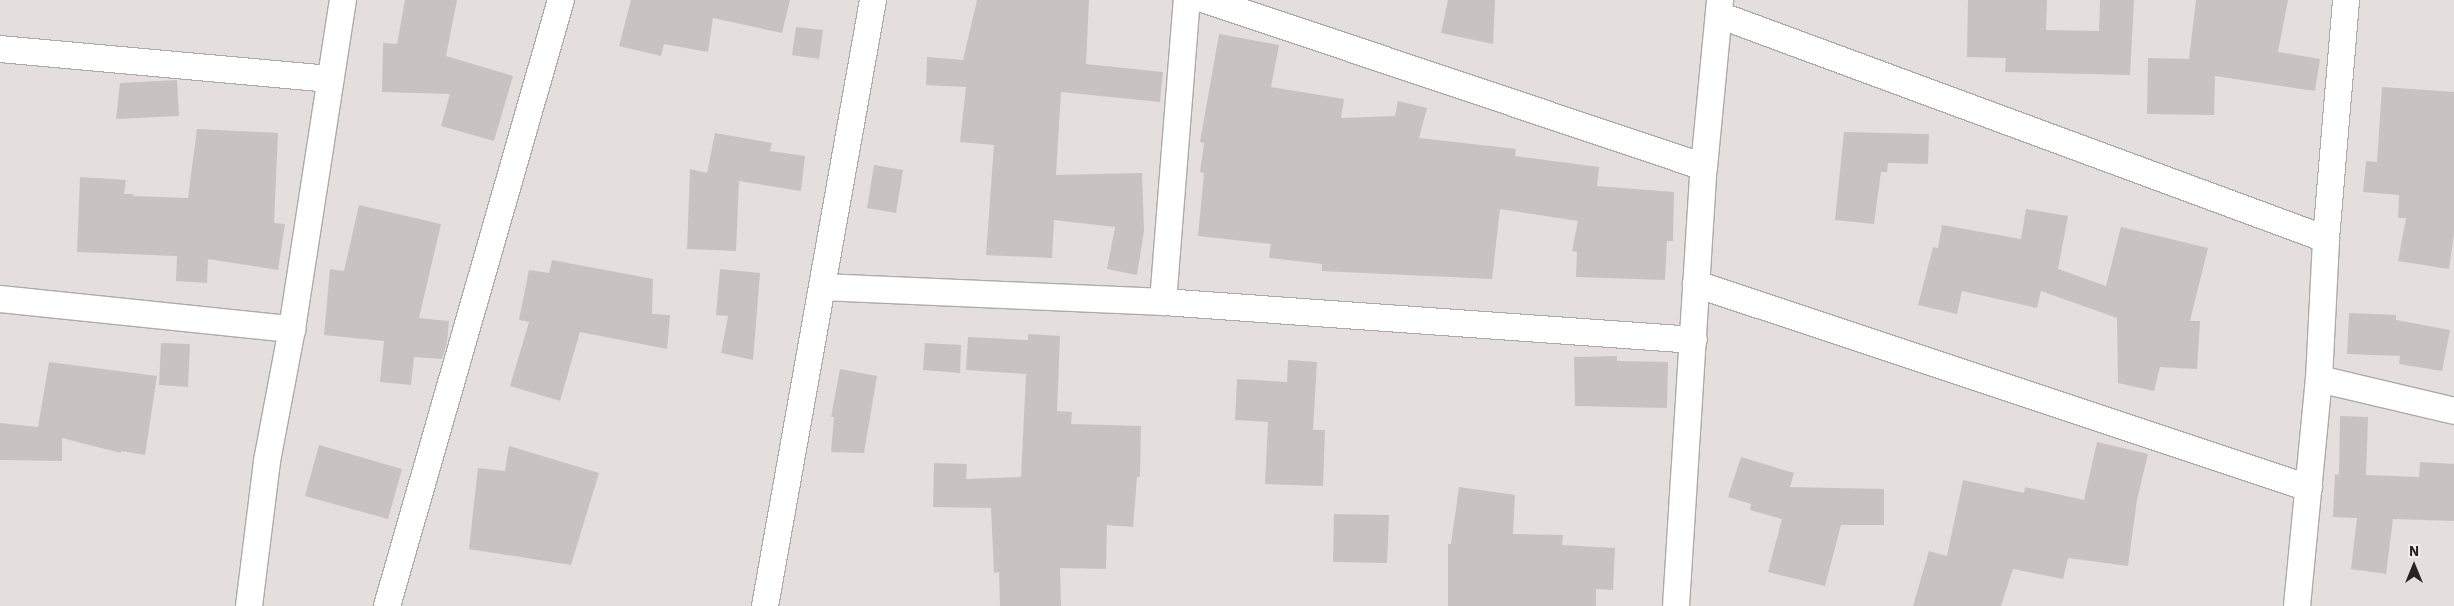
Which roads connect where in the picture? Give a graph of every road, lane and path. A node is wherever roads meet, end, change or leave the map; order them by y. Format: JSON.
{"nodes":[{"id":1,"x":343,"y":0,"type":"edge"},
{"id":2,"x":561,"y":0,"type":"edge"},
{"id":3,"x":872,"y":0,"type":"edge"},
{"id":4,"x":1187,"y":0,"type":"edge"},
{"id":5,"x":1206,"y":0,"type":"edge"},
{"id":6,"x":2346,"y":0,"type":"edge"},
{"id":7,"x":1720,"y":8,"type":"edge"},
{"id":8,"x":0,"y":49,"type":"edge"},
{"id":9,"x":330,"y":79,"type":"junction"},
{"id":10,"x":1704,"y":167,"type":"junction"},
{"id":11,"x":2326,"y":239,"type":"junction"},
{"id":12,"x":1696,"y":284,"type":"junction"},
{"id":13,"x":823,"y":287,"type":"junction"},
{"id":14,"x":0,"y":299,"type":"edge"},
{"id":15,"x":1163,"y":302,"type":"junction"},
{"id":16,"x":292,"y":329,"type":"junction"},
{"id":17,"x":1694,"y":340,"type":"junction"},
{"id":18,"x":2319,"y":379,"type":"junction"},
{"id":19,"x":2454,"y":411,"type":"edge"},
{"id":20,"x":2309,"y":488,"type":"junction"},
{"id":21,"x":249,"y":606,"type":"edge"},
{"id":22,"x":387,"y":606,"type":"edge"},
{"id":23,"x":765,"y":606,"type":"edge"},
{"id":24,"x":1676,"y":606,"type":"edge"},
{"id":25,"x":2297,"y":606,"type":"edge"}],
"edges":[{"from":1,"to":9,"type":"street"},
{"from":2,"to":22,"type":"street"},
{"from":3,"to":13,"type":"street"},
{"from":4,"to":15,"type":"street"},
{"from":5,"to":10,"type":"street"},
{"from":6,"to":11,"type":"street"},
{"from":7,"to":10,"type":"street"},
{"from":7,"to":11,"type":"street"},
{"from":8,"to":9,"type":"street"},
{"from":9,"to":16,"type":"street"},
{"from":10,"to":12,"type":"street"},
{"from":11,"to":18,"type":"street"},
{"from":12,"to":17,"type":"street"},
{"from":12,"to":20,"type":"street"},
{"from":13,"to":15,"type":"street"},
{"from":13,"to":23,"type":"street"},
{"from":14,"to":16,"type":"street"},
{"from":15,"to":17,"type":"street"},
{"from":16,"to":21,"type":"street"},
{"from":17,"to":24,"type":"street"},
{"from":18,"to":19,"type":"street"},
{"from":18,"to":20,"type":"street"},
{"from":20,"to":25,"type":"street"}]}
